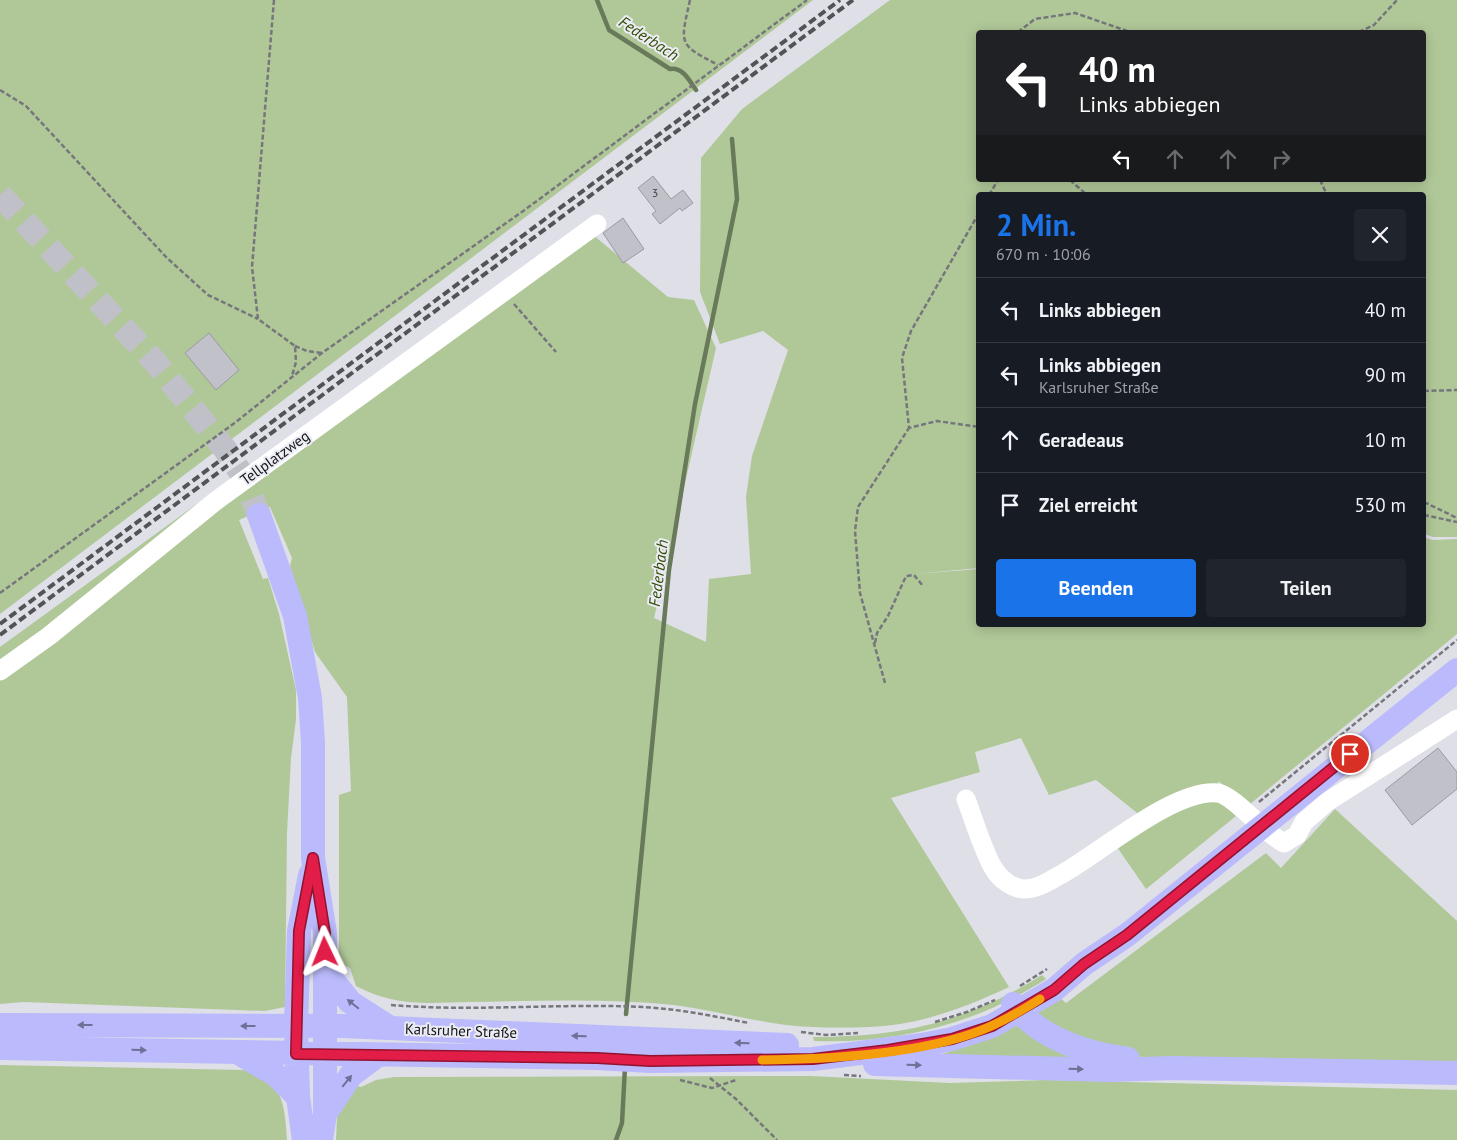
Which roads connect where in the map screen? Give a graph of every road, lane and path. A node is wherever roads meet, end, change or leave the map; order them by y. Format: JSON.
{"nodes":[{"id":1,"x":274,"y":0,"type":"edge"},
{"id":2,"x":690,"y":0,"type":"edge"},
{"id":3,"x":807,"y":0,"type":"edge"},
{"id":4,"x":1398,"y":0,"type":"edge"},
{"id":5,"x":1021,"y":30,"type":"edge"},
{"id":6,"x":1124,"y":30,"type":"edge"},
{"id":7,"x":1363,"y":30,"type":"edge"},
{"id":8,"x":718,"y":65,"type":"junction"},
{"id":9,"x":0,"y":90,"type":"edge"},
{"id":10,"x":1072,"y":182,"type":"edge"},
{"id":11,"x":1083,"y":192,"type":"edge"},
{"id":12,"x":976,"y":218,"type":"edge"},
{"id":13,"x":597,"y":224,"type":"dead end"},
{"id":14,"x":504,"y":292,"type":"junction"},
{"id":15,"x":258,"y":319,"type":"junction"},
{"id":16,"x":295,"y":346,"type":"junction"},
{"id":17,"x":556,"y":352,"type":"dead end"},
{"id":18,"x":322,"y":353,"type":"junction"},
{"id":19,"x":292,"y":378,"type":"junction"},
{"id":20,"x":1457,"y":390,"type":"edge"},
{"id":21,"x":1426,"y":391,"type":"edge"},
{"id":22,"x":976,"y":426,"type":"edge"},
{"id":23,"x":909,"y":428,"type":"junction"},
{"id":24,"x":1426,"y":503,"type":"edge"},
{"id":25,"x":260,"y":514,"type":"tunnel mouth"},
{"id":26,"x":1426,"y":515,"type":"edge"},
{"id":27,"x":1457,"y":520,"type":"edge"},
{"id":28,"x":923,"y":586,"type":"dead end"},
{"id":29,"x":0,"y":593,"type":"edge"},
{"id":30,"x":875,"y":646,"type":"junction"},
{"id":31,"x":1457,"y":670,"type":"edge"},
{"id":32,"x":0,"y":671,"type":"edge"},
{"id":33,"x":886,"y":683,"type":"dead end"},
{"id":34,"x":1455,"y":723,"type":"edge"},
{"id":35,"x":966,"y":799,"type":"dead end"},
{"id":36,"x":1260,"y":827,"type":"junction"},
{"id":37,"x":313,"y":858,"type":"junction"},
{"id":38,"x":1053,"y":966,"type":"dead end"},
{"id":39,"x":325,"y":970,"type":"junction"},
{"id":40,"x":1012,"y":1001,"type":"junction"},
{"id":41,"x":386,"y":1004,"type":"dead end"},
{"id":42,"x":0,"y":1025,"type":"edge"},
{"id":43,"x":756,"y":1025,"type":"dead end"},
{"id":44,"x":296,"y":1026,"type":"junction"},
{"id":45,"x":324,"y":1026,"type":"junction"},
{"id":46,"x":390,"y":1028,"type":"junction"},
{"id":47,"x":924,"y":1030,"type":"junction"},
{"id":48,"x":799,"y":1032,"type":"dead end"},
{"id":49,"x":863,"y":1032,"type":"dead end"},
{"id":50,"x":0,"y":1048,"type":"edge"},
{"id":51,"x":237,"y":1052,"type":"junction"},
{"id":52,"x":296,"y":1054,"type":"junction"},
{"id":53,"x":324,"y":1055,"type":"junction"},
{"id":54,"x":378,"y":1055,"type":"junction"},
{"id":55,"x":813,"y":1059,"type":"junction"},
{"id":56,"x":1174,"y":1068,"type":"junction"},
{"id":57,"x":1457,"y":1073,"type":"edge"},
{"id":58,"x":675,"y":1079,"type":"dead end"},
{"id":59,"x":298,"y":1097,"type":"junction"},
{"id":60,"x":325,"y":1114,"type":"junction"},
{"id":61,"x":304,"y":1140,"type":"edge"},
{"id":62,"x":321,"y":1140,"type":"edge"},
{"id":63,"x":777,"y":1140,"type":"edge"}],
"edges":[{"from":1,"to":15,"type":"path"},
{"from":2,"to":8,"type":"path"},
{"from":3,"to":8,"type":"path"},
{"from":4,"to":7,"type":"path"},
{"from":5,"to":6,"type":"path"},
{"from":8,"to":18,"type":"path"},
{"from":9,"to":15,"type":"path"},
{"from":10,"to":11,"type":"path"},
{"from":12,"to":23,"type":"path"},
{"from":13,"to":14,"type":"lane","name":"Tellplatzweg"},
{"from":14,"to":17,"type":"path"},
{"from":14,"to":32,"type":"lane","name":"Tellplatzweg"},
{"from":15,"to":16,"type":"path"},
{"from":16,"to":18,"type":"path"},
{"from":16,"to":19,"type":"path"},
{"from":18,"to":19,"type":"path"},
{"from":19,"to":29,"type":"path"},
{"from":20,"to":21,"type":"path"},
{"from":22,"to":23,"type":"path"},
{"from":23,"to":30,"type":"path"},
{"from":24,"to":27,"type":"path"},
{"from":25,"to":37,"type":"main road"},
{"from":26,"to":27,"type":"path"},
{"from":28,"to":30,"type":"path"},
{"from":30,"to":33,"type":"path"},
{"from":31,"to":36,"type":"main road"},
{"from":34,"to":36,"type":"lane"},
{"from":35,"to":36,"type":"lane"},
{"from":36,"to":40,"type":"main road"},
{"from":37,"to":39,"type":"main road"},
{"from":37,"to":44,"type":"main road"},
{"from":38,"to":40,"type":"path"},
{"from":39,"to":45,"type":"main road"},
{"from":46,"to":39,"type":"main road","one_way":true},
{"from":40,"to":47,"type":"path"},
{"from":40,"to":47,"type":"main road","name":"Karlsruher Straße"},
{"from":40,"to":55,"type":"main road"},
{"from":40,"to":56,"type":"main road"},
{"from":41,"to":43,"type":"path"},
{"from":44,"to":42,"type":"main road","name":"Karlsruher Straße","one_way":true},
{"from":44,"to":45,"type":"main road","name":"Karlsruher Straße"},
{"from":44,"to":52,"type":"main road"},
{"from":45,"to":46,"type":"main road","name":"Karlsruher Straße"},
{"from":45,"to":53,"type":"main road"},
{"from":47,"to":46,"type":"main road","name":"Karlsruher Straße","one_way":true},
{"from":48,"to":49,"type":"path"},
{"from":50,"to":51,"type":"main road","one_way":true},
{"from":51,"to":52,"type":"main road"},
{"from":51,"to":59,"type":"main road"},
{"from":52,"to":53,"type":"main road"},
{"from":52,"to":59,"type":"main road"},
{"from":53,"to":54,"type":"main road"},
{"from":53,"to":60,"type":"main road"},
{"from":54,"to":55,"type":"main road"},
{"from":60,"to":54,"type":"main road","one_way":true},
{"from":55,"to":56,"type":"main road","one_way":true},
{"from":56,"to":57,"type":"main road"},
{"from":58,"to":63,"type":"path"},
{"from":59,"to":61,"type":"main road"},
{"from":60,"to":62,"type":"main road"}]}
